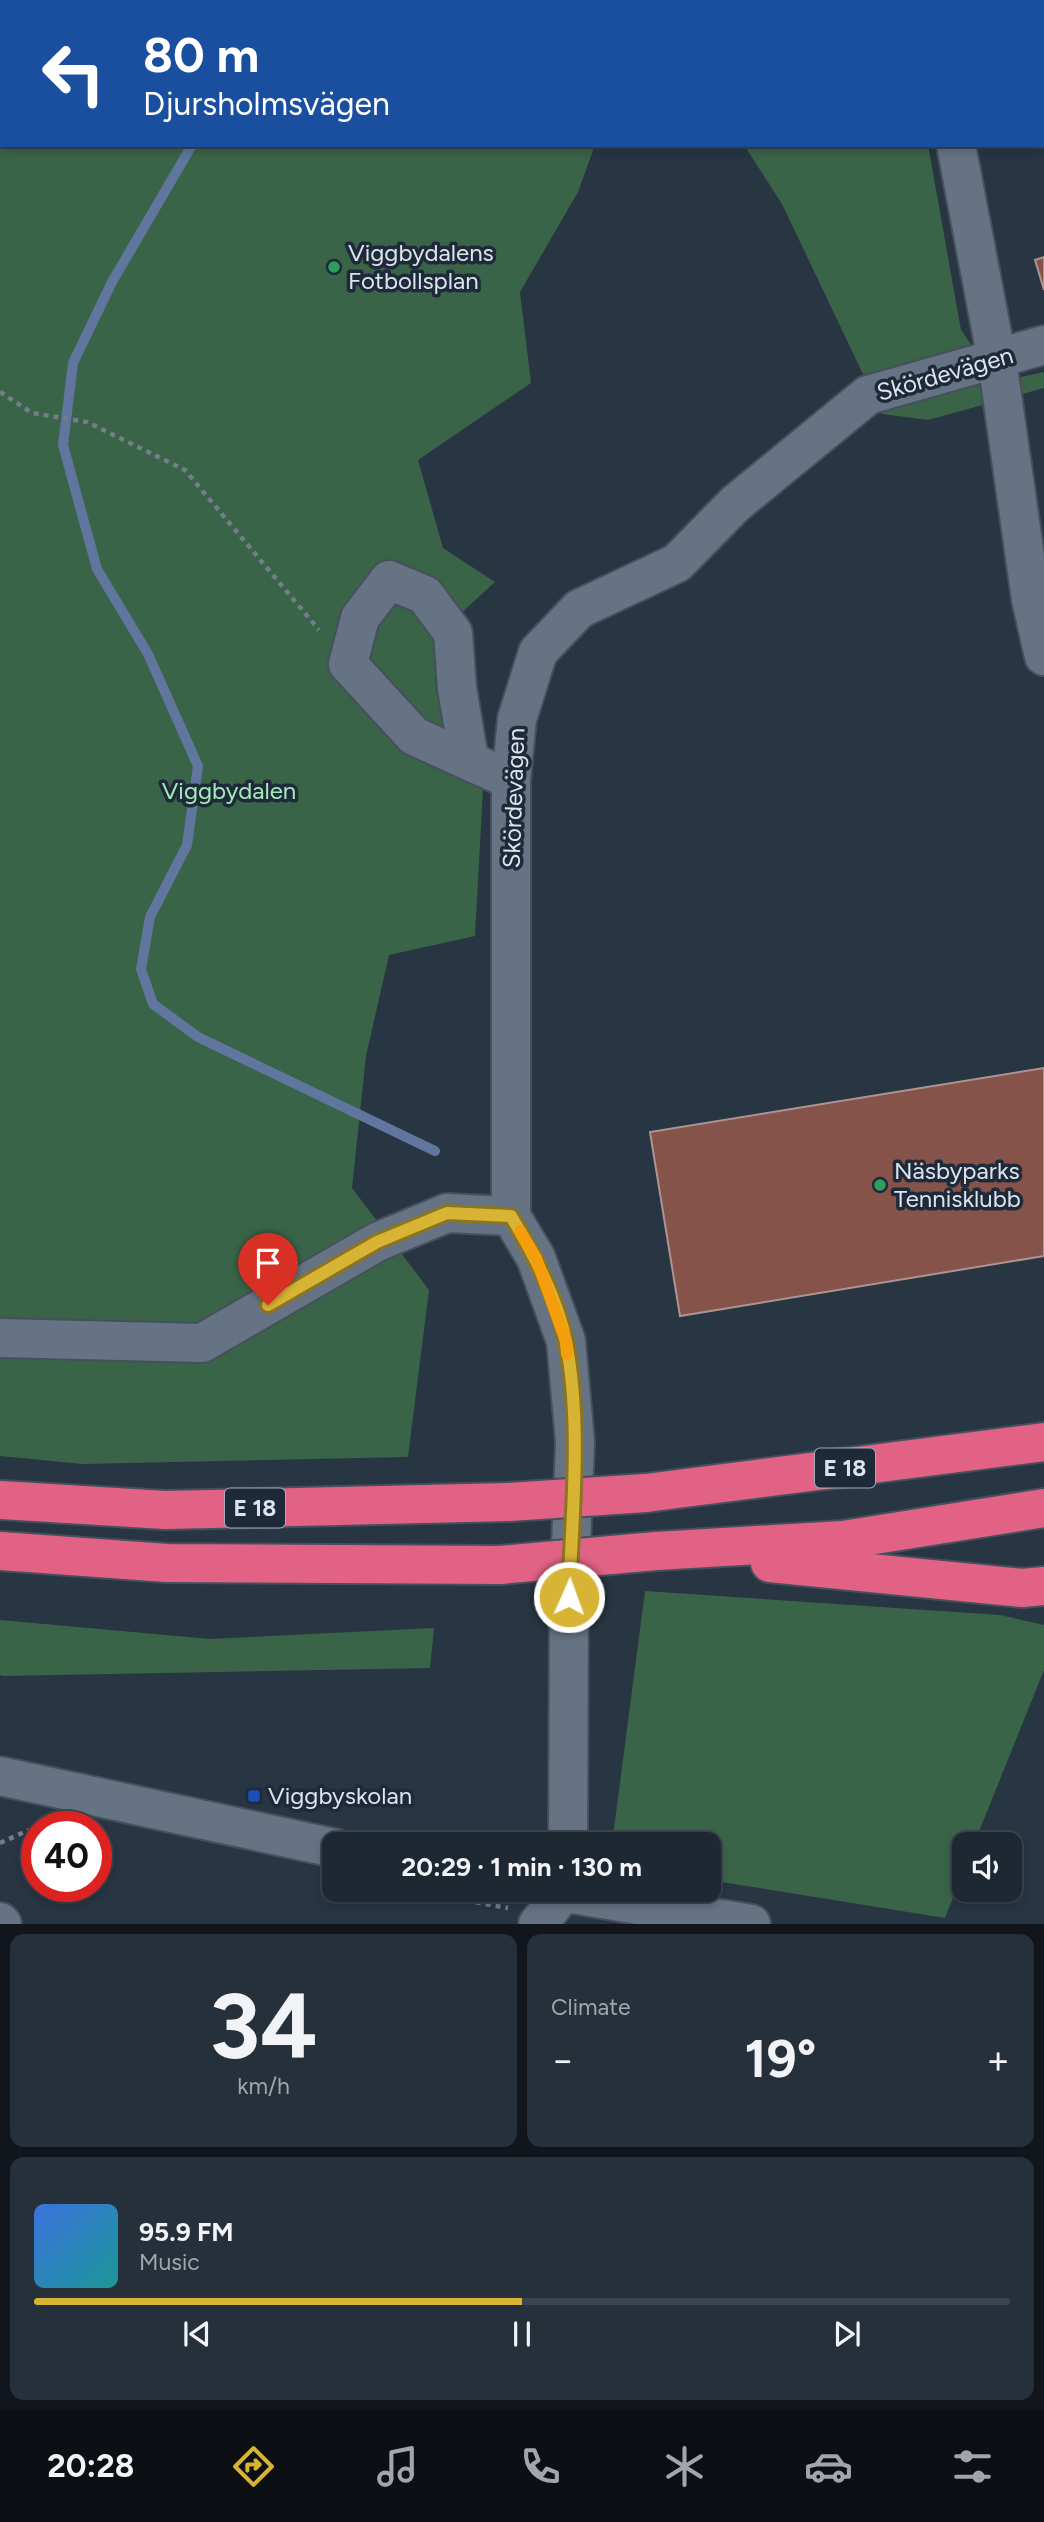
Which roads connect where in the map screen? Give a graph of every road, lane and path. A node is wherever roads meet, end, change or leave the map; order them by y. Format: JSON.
{"nodes":[{"id":1,"x":956,"y":147,"type":"edge"},
{"id":2,"x":1044,"y":345,"type":"edge"},
{"id":3,"x":997,"y":360,"type":"junction"},
{"id":4,"x":0,"y":392,"type":"edge"},
{"id":5,"x":1044,"y":656,"type":"edge"},
{"id":6,"x":348,"y":664,"type":"junction"},
{"id":7,"x":469,"y":759,"type":"junction"},
{"id":8,"x":511,"y":780,"type":"junction"},
{"id":9,"x":511,"y":1216,"type":"junction"},
{"id":10,"x":0,"y":1338,"type":"edge"},
{"id":11,"x":1044,"y":1442,"type":"edge"},
{"id":12,"x":0,"y":1500,"type":"edge"},
{"id":13,"x":1044,"y":1508,"type":"edge"},
{"id":14,"x":0,"y":1551,"type":"edge"},
{"id":15,"x":656,"y":1551,"type":"junction"},
{"id":16,"x":1044,"y":1587,"type":"edge"},
{"id":17,"x":0,"y":1776,"type":"edge"},
{"id":18,"x":568,"y":1832,"type":"edge"},
{"id":19,"x":21,"y":1834,"type":"edge"},
{"id":20,"x":0,"y":1843,"type":"edge"},
{"id":21,"x":322,"y":1845,"type":"edge"},
{"id":22,"x":552,"y":1902,"type":"edge"},
{"id":23,"x":751,"y":1923,"type":"edge"}],
"edges":[{"from":1,"to":3,"type":"street"},
{"from":2,"to":3,"type":"street","name":"Skördevägen"},
{"from":3,"to":5,"type":"street"},
{"from":3,"to":8,"type":"street","name":"Skördevägen"},
{"from":4,"to":6,"type":"path"},
{"from":6,"to":7,"type":"street"},
{"from":6,"to":7,"type":"street"},
{"from":7,"to":8,"type":"street"},
{"from":8,"to":9,"type":"street","name":"Skördevägen"},
{"from":9,"to":10,"type":"street"},
{"from":9,"to":18,"type":"street"},
{"from":11,"to":12,"type":"highway","number":"E 18","bridge":true},
{"from":13,"to":15,"type":"highway","number":"E 18"},
{"from":14,"to":15,"type":"highway","number":"E 18","bridge":true},
{"from":15,"to":16,"type":"highway"},
{"from":17,"to":21,"type":"street"},
{"from":19,"to":20,"type":"path"},
{"from":22,"to":23,"type":"street"}]}
